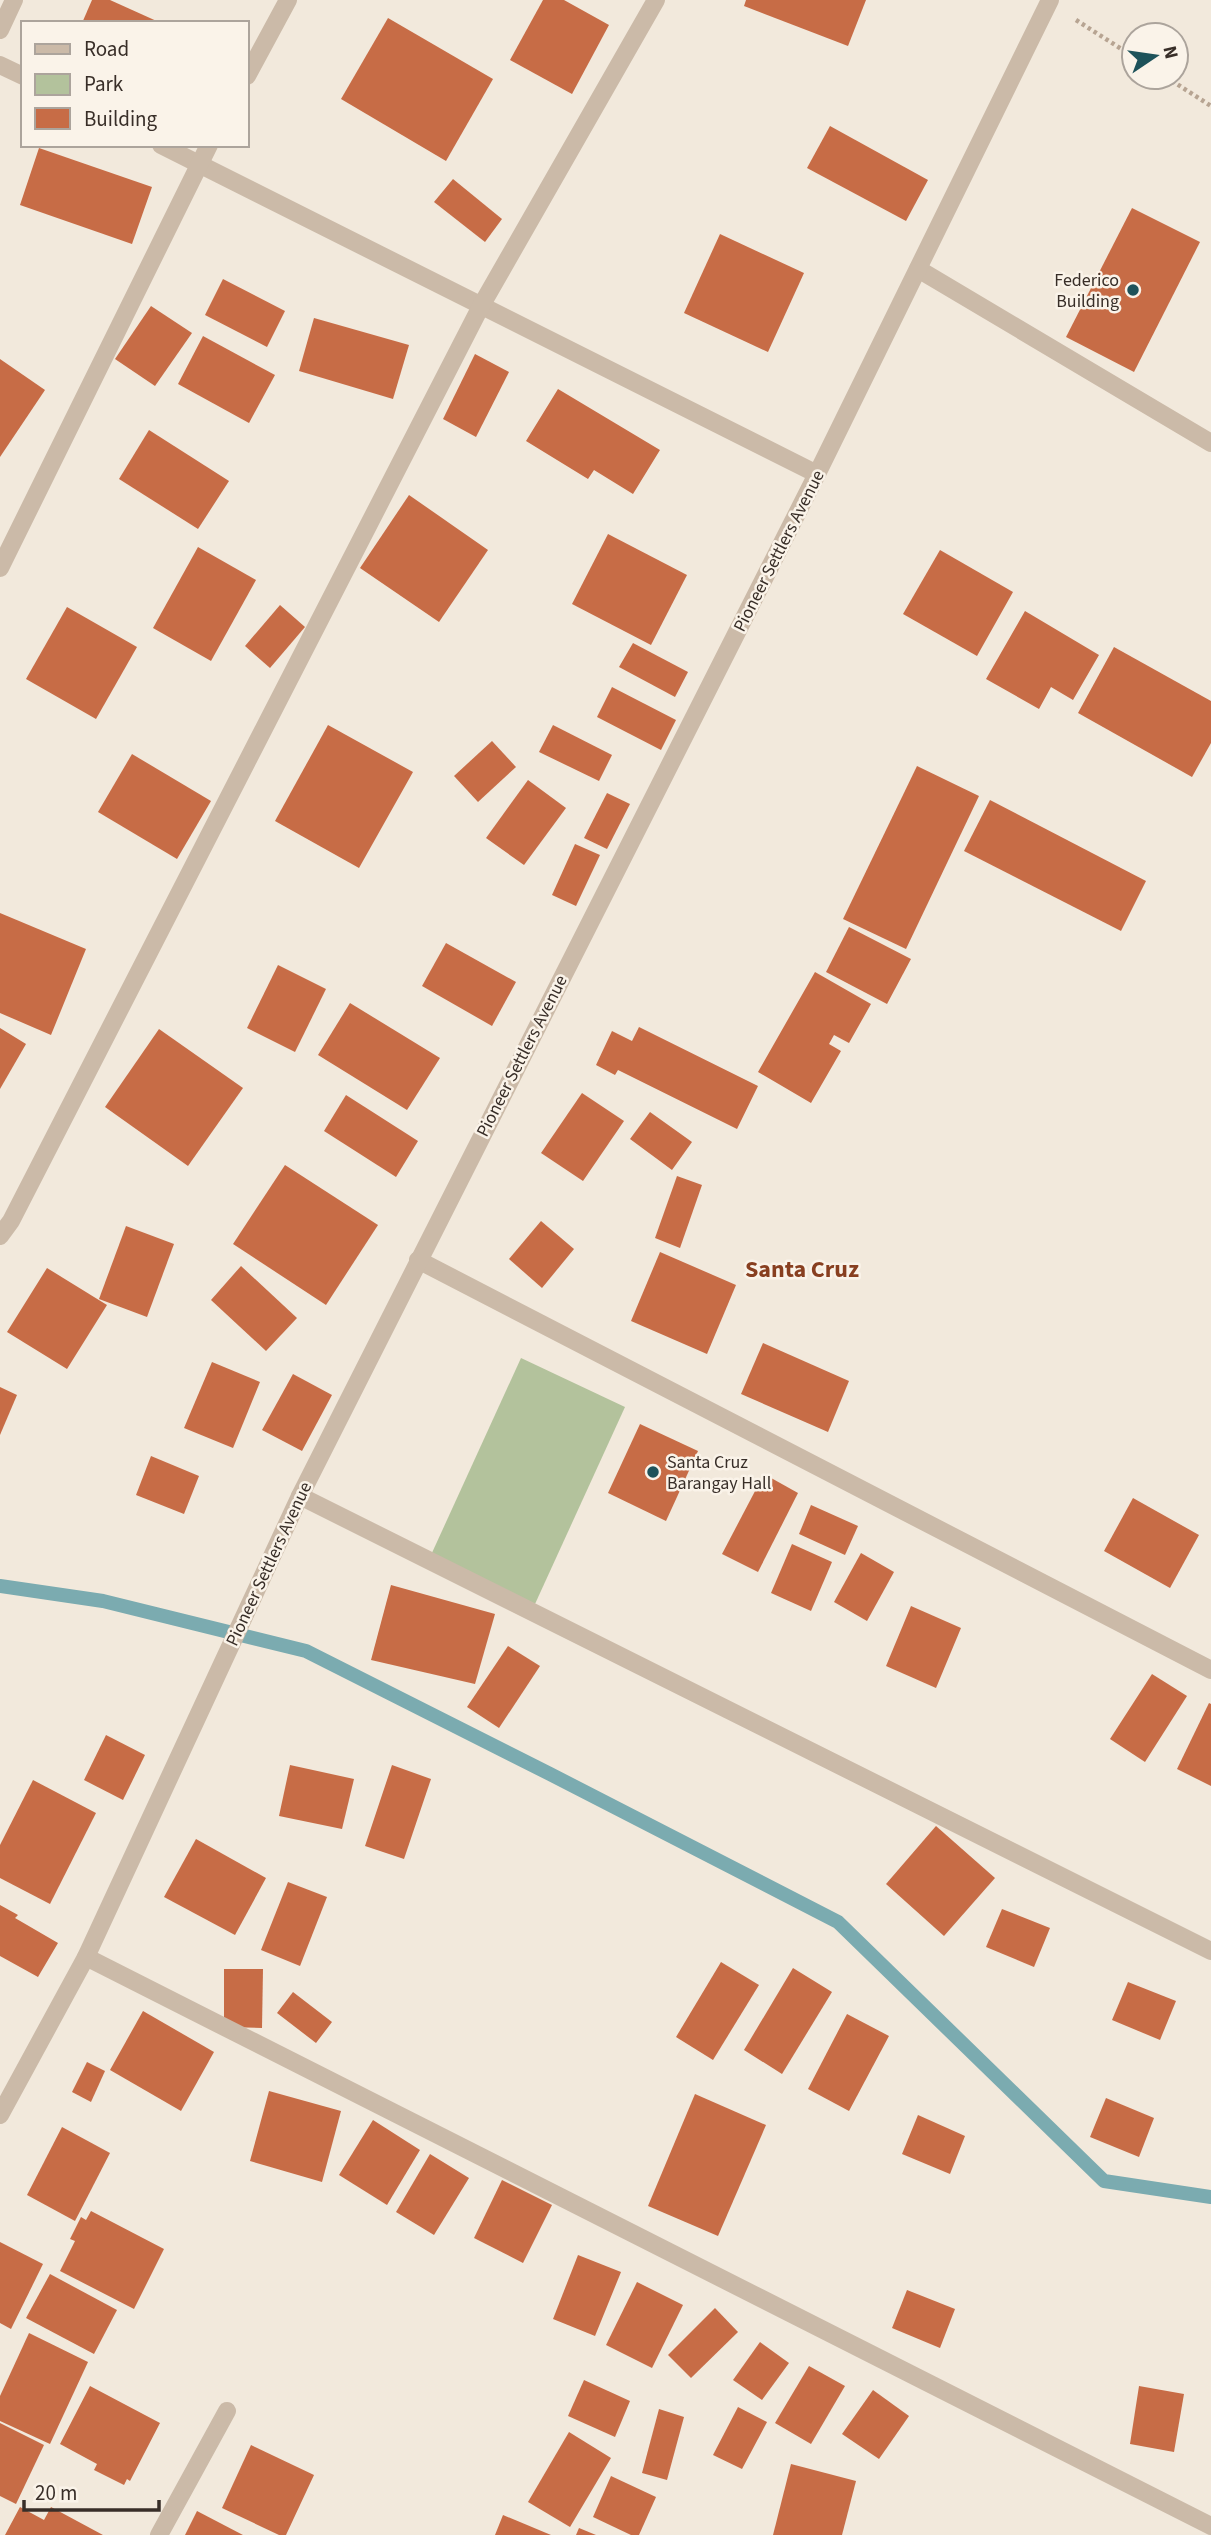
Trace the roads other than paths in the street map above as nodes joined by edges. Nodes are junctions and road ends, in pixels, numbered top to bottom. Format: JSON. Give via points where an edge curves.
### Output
{"nodes":[{"id":1,"x":13,"y":0,"type":"edge"},
{"id":2,"x":288,"y":0,"type":"edge"},
{"id":3,"x":656,"y":0,"type":"edge"},
{"id":4,"x":1050,"y":1,"type":"edge"},
{"id":5,"x":0,"y":30,"type":"edge"},
{"id":6,"x":0,"y":65,"type":"edge"},
{"id":7,"x":248,"y":74,"type":"edge"},
{"id":8,"x":21,"y":75,"type":"edge"},
{"id":9,"x":165,"y":147,"type":"edge"},
{"id":10,"x":208,"y":147,"type":"edge"},
{"id":11,"x":198,"y":164,"type":"junction"},
{"id":12,"x":918,"y":269,"type":"junction"},
{"id":13,"x":481,"y":306,"type":"junction"},
{"id":14,"x":1211,"y":443,"type":"edge"},
{"id":15,"x":817,"y":474,"type":"junction"},
{"id":16,"x":0,"y":568,"type":"edge"},
{"id":17,"x":0,"y":1236,"type":"edge"},
{"id":18,"x":418,"y":1260,"type":"junction"},
{"id":19,"x":300,"y":1496,"type":"junction"},
{"id":20,"x":1211,"y":1670,"type":"edge"},
{"id":21,"x":1211,"y":1951,"type":"edge"},
{"id":22,"x":86,"y":1958,"type":"junction"},
{"id":23,"x":0,"y":2115,"type":"edge"},
{"id":24,"x":227,"y":2411,"type":"dead end"},
{"id":25,"x":1211,"y":2526,"type":"edge"},
{"id":26,"x":159,"y":2535,"type":"edge"}],
"edges":[{"from":1,"to":5,"type":"street"},
{"from":2,"to":7,"type":"street"},
{"from":3,"to":13,"type":"street"},
{"from":4,"to":12,"type":"street","name":"Pioneer Settlers Avenue"},
{"from":6,"to":8,"type":"street"},
{"from":9,"to":11,"type":"street"},
{"from":10,"to":11,"type":"street"},
{"from":11,"to":13,"type":"street"},
{"from":11,"to":16,"type":"street"},
{"from":12,"to":14,"type":"street"},
{"from":12,"to":15,"type":"street","name":"Pioneer Settlers Avenue"},
{"from":13,"to":15,"type":"street"},
{"from":13,"to":17,"type":"street"},
{"from":15,"to":18,"type":"street","name":"Pioneer Settlers Avenue"},
{"from":18,"to":19,"type":"street","name":"Pioneer Settlers Avenue"},
{"from":18,"to":20,"type":"street"},
{"from":19,"to":21,"type":"street"},
{"from":19,"to":22,"type":"street","name":"Pioneer Settlers Avenue"},
{"from":22,"to":23,"type":"street","name":"Pioneer Settlers Avenue"},
{"from":22,"to":25,"type":"street"},
{"from":24,"to":26,"type":"street"}]}
